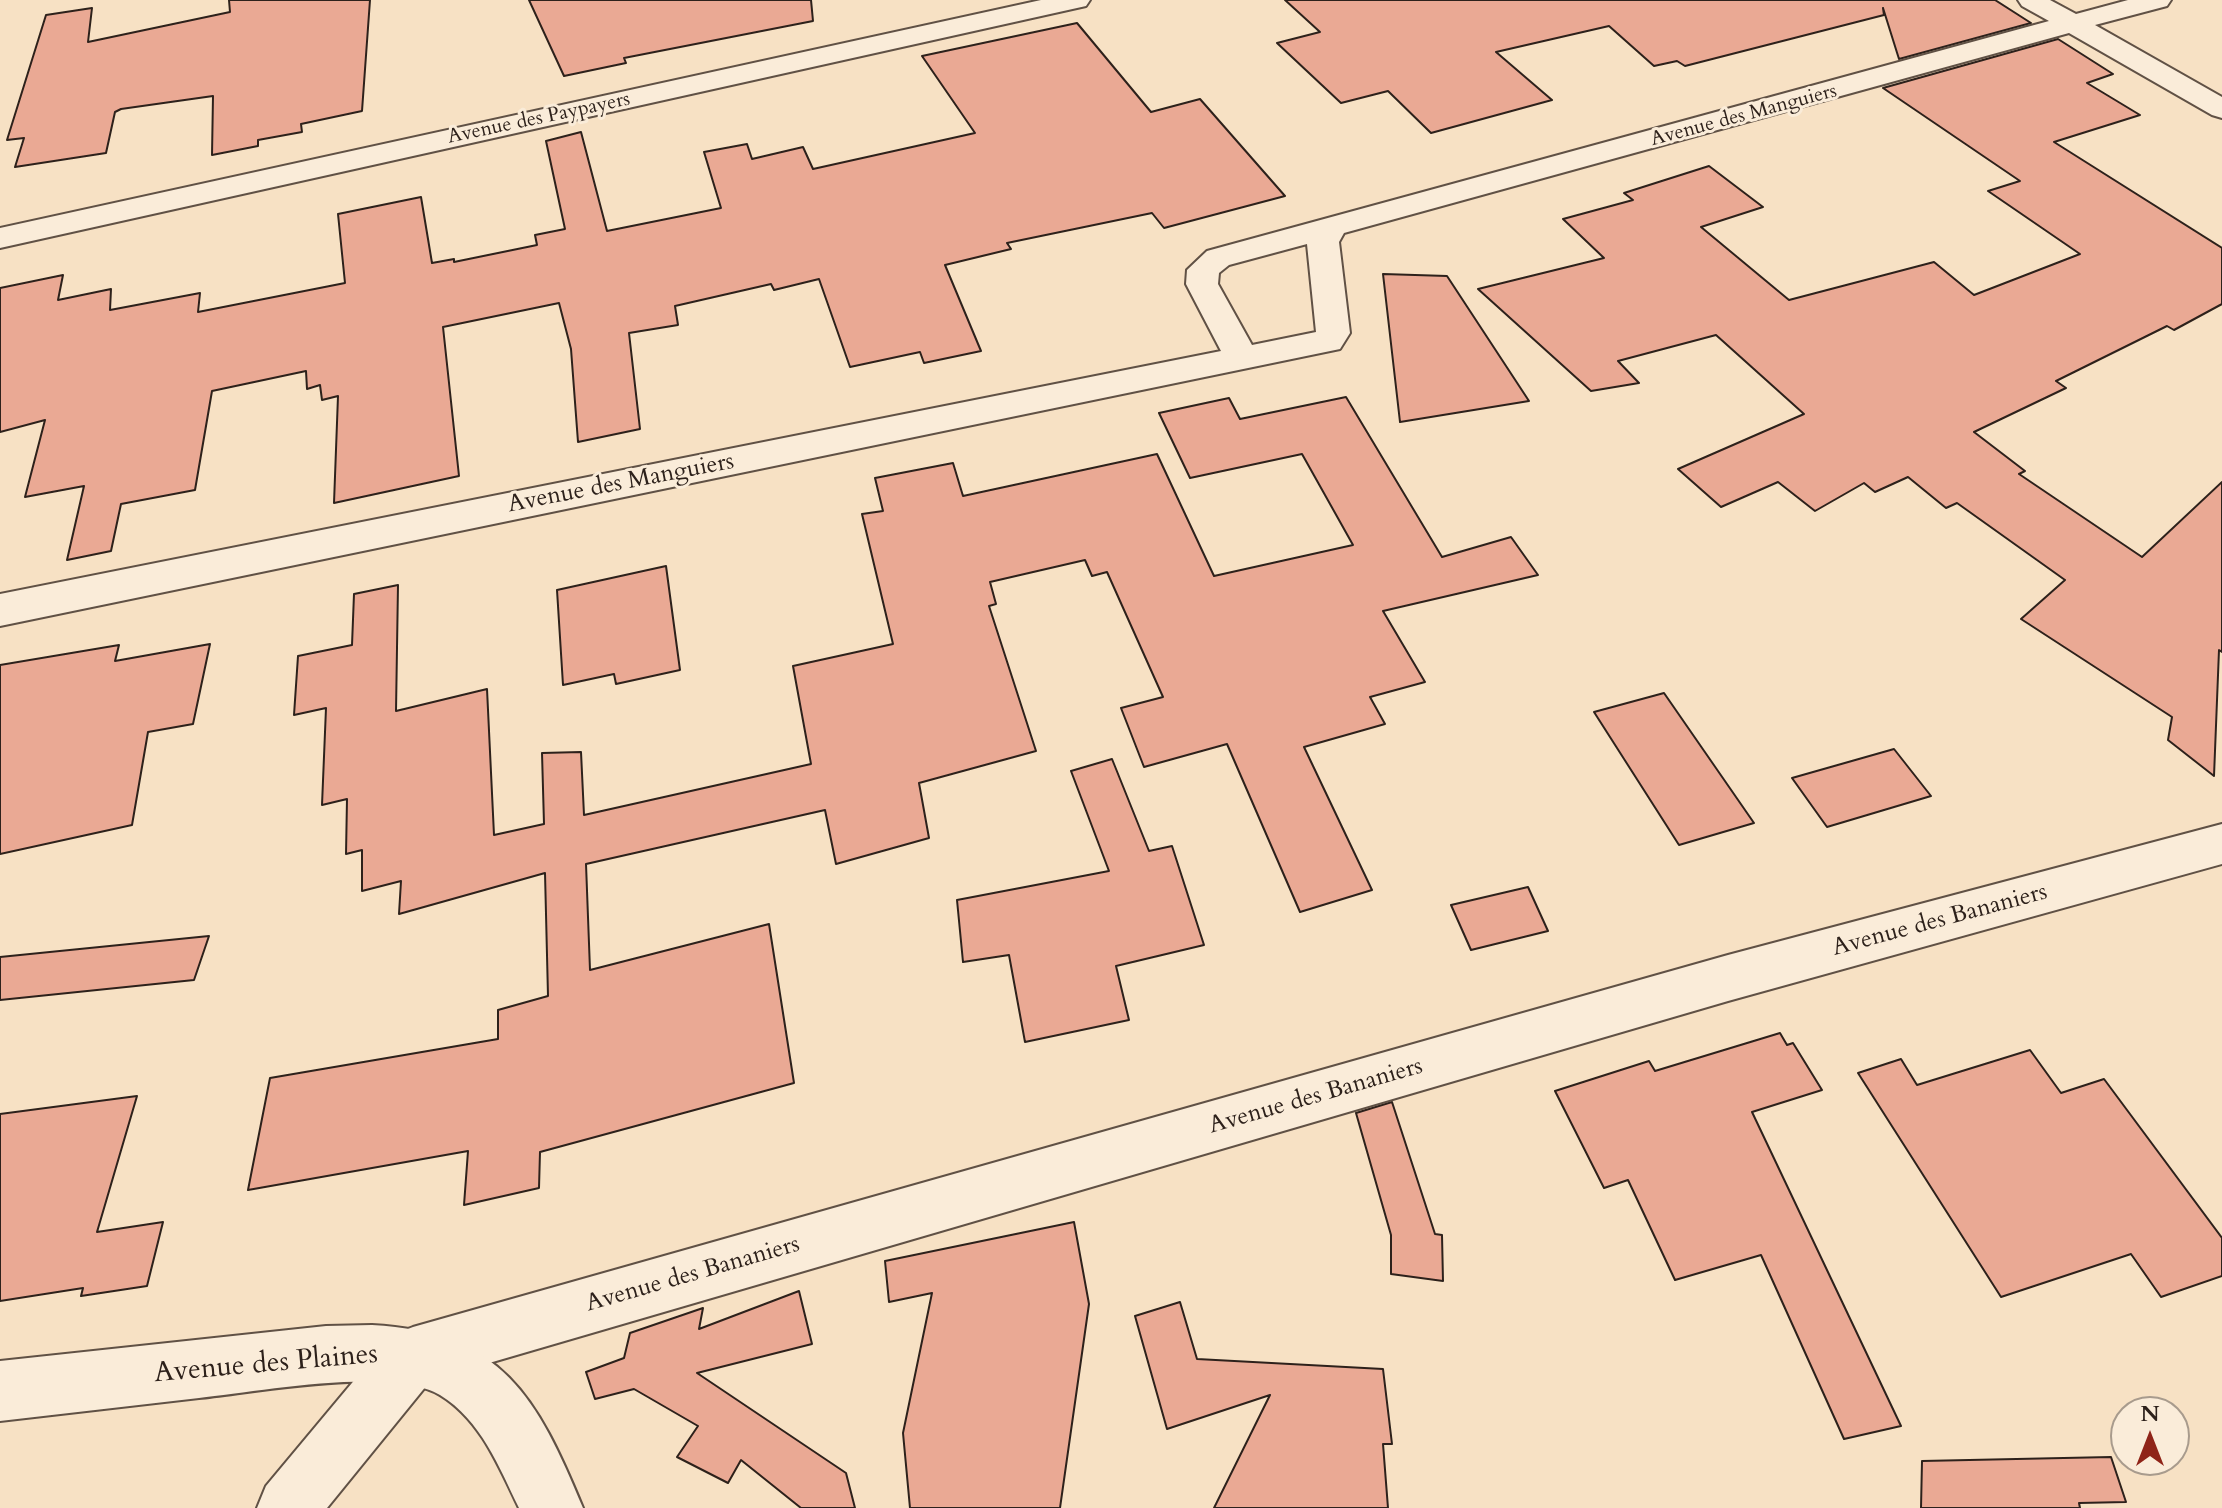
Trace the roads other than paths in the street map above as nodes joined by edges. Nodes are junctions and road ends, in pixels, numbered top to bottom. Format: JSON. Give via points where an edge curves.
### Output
{"nodes":[{"id":1,"x":1077,"y":0,"type":"edge"},
{"id":2,"x":2031,"y":0,"type":"edge"},
{"id":3,"x":2158,"y":0,"type":"edge"},
{"id":4,"x":2075,"y":25,"type":"junction"},
{"id":5,"x":2222,"y":109,"type":"edge"},
{"id":6,"x":1330,"y":230,"type":"junction"},
{"id":7,"x":0,"y":238,"type":"edge"},
{"id":8,"x":1242,"y":358,"type":"junction"},
{"id":9,"x":0,"y":610,"type":"edge"},
{"id":10,"x":2222,"y":844,"type":"edge"},
{"id":11,"x":413,"y":1356,"type":"junction"},
{"id":12,"x":0,"y":1391,"type":"edge"},
{"id":13,"x":288,"y":1508,"type":"edge"},
{"id":14,"x":552,"y":1508,"type":"edge"}],
"edges":[{"from":1,"to":7,"type":"street","name":"Avenue des Paypayers"},
{"from":2,"to":4,"type":"street"},
{"from":3,"to":4,"type":"street","name":"Avenue des Manguiers"},
{"from":4,"to":5,"type":"street"},
{"from":4,"to":6,"type":"street","name":"Avenue des Manguiers"},
{"from":6,"to":8,"type":"street","name":"Avenue des Manguiers","via":[[1323,242],[1331,337]]},
{"from":6,"to":8,"type":"street","name":"Avenue des Manguiers","via":[[1218,258],[1203,270],[1202,284]]},
{"from":8,"to":9,"type":"street","name":"Avenue des Manguiers"},
{"from":10,"to":11,"type":"street","name":"Avenue des Bananiers","via":[[1728,978]]},
{"from":11,"to":12,"type":"street","name":"Avenue des Plaines","via":[[326,1355]]},
{"from":11,"to":13,"type":"street"},
{"from":11,"to":14,"type":"street","name":"Avenue des Plaines","via":[[457,1372],[495,1404]]}]}
